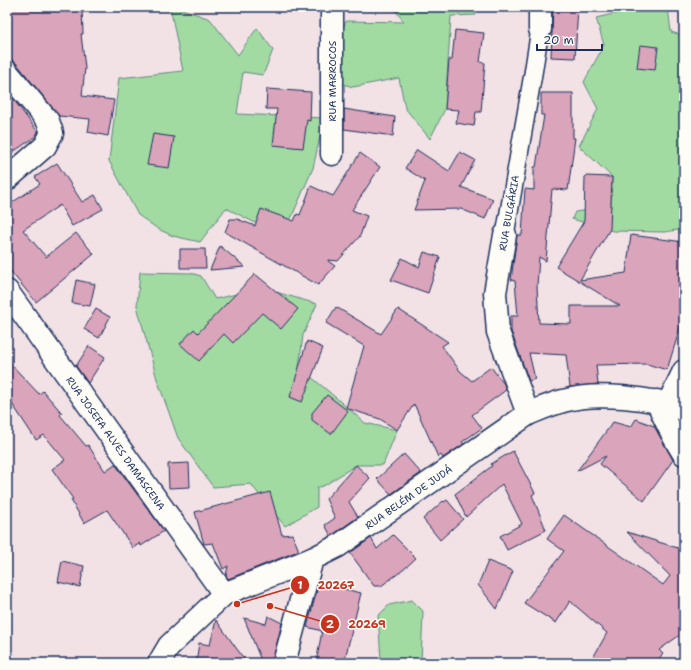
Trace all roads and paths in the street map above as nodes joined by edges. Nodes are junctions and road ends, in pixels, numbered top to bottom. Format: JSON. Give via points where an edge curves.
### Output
{"nodes":[{"id":1,"x":332,"y":7,"type":"edge"},
{"id":2,"x":540,"y":7,"type":"edge"},
{"id":3,"x":540,"y":29,"type":"joint"},
{"id":4,"x":7,"y":72,"type":"edge"},
{"id":5,"x":332,"y":154,"type":"dead end"},
{"id":6,"x":7,"y":179,"type":"edge"},
{"id":7,"x":505,"y":235,"type":"joint"},
{"id":8,"x":7,"y":291,"type":"edge"},
{"id":9,"x":684,"y":371,"type":"edge"},
{"id":10,"x":670,"y":405,"type":"edge"},
{"id":11,"x":528,"y":414,"type":"junction"},
{"id":12,"x":684,"y":454,"type":"edge"},
{"id":13,"x":312,"y":559,"type":"junction"},
{"id":14,"x":224,"y":594,"type":"junction"},
{"id":15,"x":159,"y":663,"type":"edge"},
{"id":16,"x":284,"y":663,"type":"edge"}],
"edges":[{"from":1,"to":5,"type":"street","name":"RUA MARROCOS"},
{"from":2,"to":3,"type":"street","name":"RUA BULGÁRIA"},
{"from":3,"to":7,"type":"street","name":"RUA BULGÁRIA"},
{"from":4,"to":6,"type":"street","via":[[48,121],[52,133],[45,146]]},
{"from":7,"to":11,"type":"street","name":"RUA BULGÁRIA","via":[[495,293],[498,332]]},
{"from":8,"to":14,"type":"street","name":"RUA JOSEFA ALVES DAMASCENA"},
{"from":9,"to":10,"type":"street"},
{"from":10,"to":11,"type":"street","name":"RUA BELÉM DE JUDÁ","via":[[612,397],[582,397],[564,400]]},
{"from":10,"to":12,"type":"street","via":[[669,428]]},
{"from":11,"to":13,"type":"street","name":"RUA BELÉM DE JUDÁ","via":[[345,542]]},
{"from":13,"to":14,"type":"street","name":"RUA BELÉM DE JUDÁ"},
{"from":13,"to":16,"type":"street"},
{"from":14,"to":15,"type":"street","name":"RUA BELÉM DE JUDÁ","via":[[169,646]]}]}
